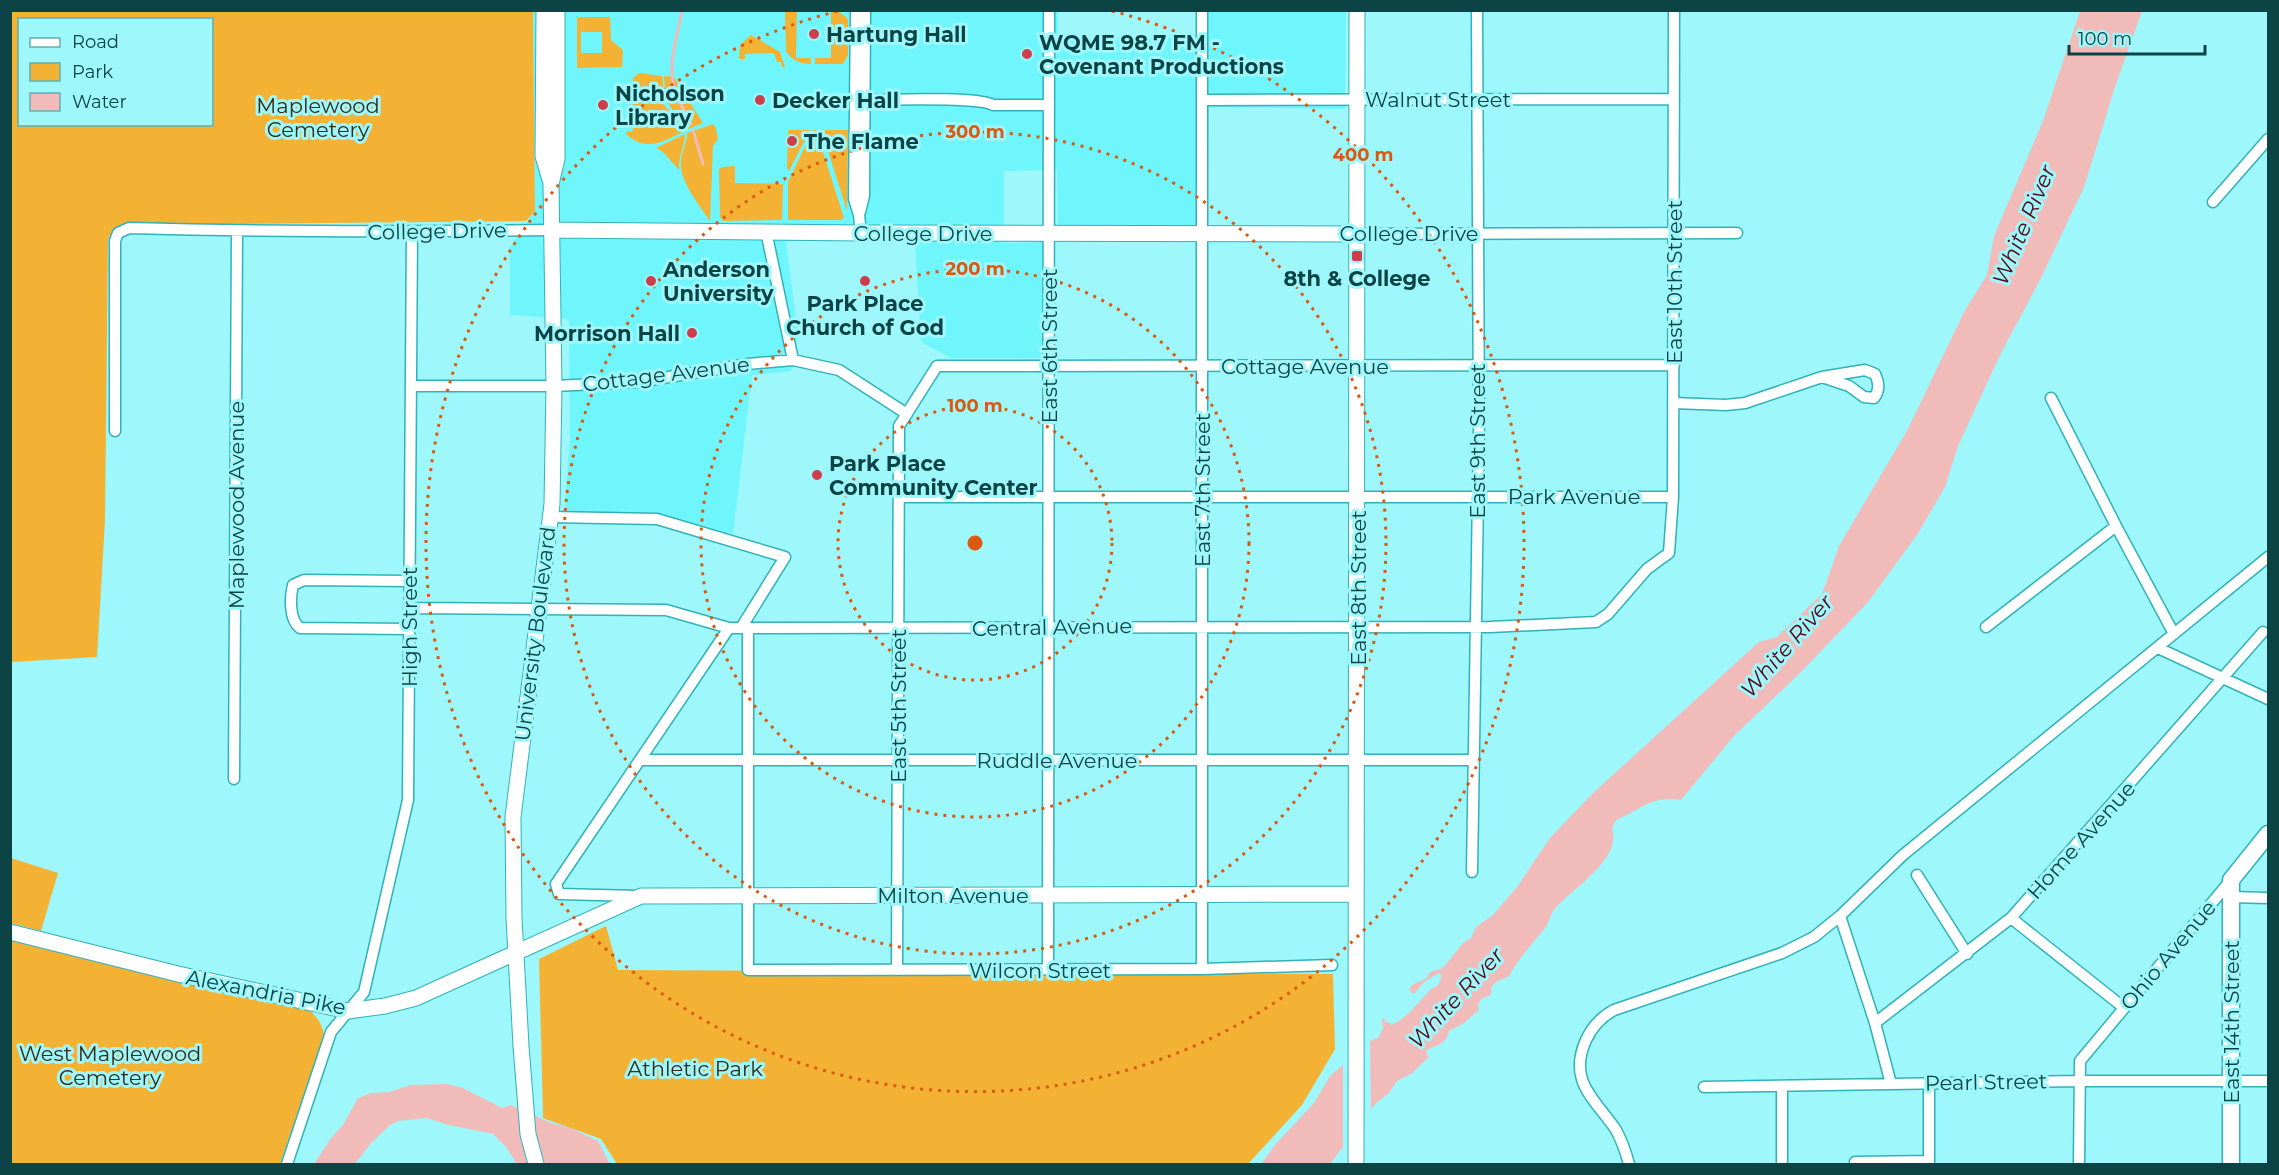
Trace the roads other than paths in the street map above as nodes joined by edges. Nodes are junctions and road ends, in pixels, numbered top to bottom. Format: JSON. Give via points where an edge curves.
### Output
{"nodes":[{"id":1,"x":544,"y":10,"type":"edge"},
{"id":2,"x":557,"y":10,"type":"edge"},
{"id":3,"x":856,"y":10,"type":"edge"},
{"id":4,"x":865,"y":10,"type":"edge"},
{"id":5,"x":1049,"y":10,"type":"edge"},
{"id":6,"x":1202,"y":10,"type":"edge"},
{"id":7,"x":1357,"y":10,"type":"edge"},
{"id":8,"x":1477,"y":10,"type":"edge"},
{"id":9,"x":1674,"y":10,"type":"edge"},
{"id":10,"x":1357,"y":99,"type":"junction"},
{"id":11,"x":1478,"y":99,"type":"junction"},
{"id":12,"x":1674,"y":99,"type":"junction"},
{"id":13,"x":860,"y":100,"type":"junction"},
{"id":14,"x":1202,"y":100,"type":"junction"},
{"id":15,"x":1049,"y":105,"type":"junction"},
{"id":16,"x":550,"y":124,"type":"junction"},
{"id":17,"x":2268,"y":139,"type":"edge"},
{"id":18,"x":2213,"y":202,"type":"dead end"},
{"id":19,"x":551,"y":230,"type":"junction"},
{"id":20,"x":237,"y":231,"type":"junction"},
{"id":21,"x":766,"y":231,"type":"junction"},
{"id":22,"x":412,"y":232,"type":"junction"},
{"id":23,"x":861,"y":233,"type":"junction"},
{"id":24,"x":1049,"y":233,"type":"junction"},
{"id":25,"x":1202,"y":233,"type":"junction"},
{"id":26,"x":1477,"y":233,"type":"junction"},
{"id":27,"x":1674,"y":233,"type":"junction"},
{"id":28,"x":1737,"y":233,"type":"dead end"},
{"id":29,"x":1357,"y":234,"type":"junction"},
{"id":30,"x":793,"y":360,"type":"junction"},
{"id":31,"x":1478,"y":365,"type":"junction"},
{"id":32,"x":1674,"y":365,"type":"junction"},
{"id":33,"x":937,"y":366,"type":"joint"},
{"id":34,"x":1049,"y":366,"type":"junction"},
{"id":35,"x":1202,"y":366,"type":"junction"},
{"id":36,"x":1357,"y":366,"type":"junction"},
{"id":37,"x":1822,"y":377,"type":"junction"},
{"id":38,"x":411,"y":386,"type":"junction"},
{"id":39,"x":554,"y":386,"type":"junction"},
{"id":40,"x":2051,"y":398,"type":"dead end"},
{"id":41,"x":1674,"y":403,"type":"junction"},
{"id":42,"x":907,"y":414,"type":"junction"},
{"id":43,"x":115,"y":430,"type":"dead end"},
{"id":44,"x":1358,"y":496,"type":"junction"},
{"id":45,"x":1478,"y":496,"type":"junction"},
{"id":46,"x":899,"y":497,"type":"junction"},
{"id":47,"x":1202,"y":497,"type":"junction"},
{"id":48,"x":1673,"y":497,"type":"junction"},
{"id":49,"x":1049,"y":498,"type":"junction"},
{"id":50,"x":550,"y":517,"type":"junction"},
{"id":51,"x":2116,"y":526,"type":"junction"},
{"id":52,"x":1669,"y":553,"type":"joint"},
{"id":53,"x":2268,"y":557,"type":"edge"},
{"id":54,"x":410,"y":581,"type":"junction"},
{"id":55,"x":410,"y":608,"type":"junction"},
{"id":56,"x":538,"y":610,"type":"junction"},
{"id":57,"x":1049,"y":627,"type":"junction"},
{"id":58,"x":1202,"y":627,"type":"junction"},
{"id":59,"x":1358,"y":627,"type":"junction"},
{"id":60,"x":1476,"y":627,"type":"junction"},
{"id":61,"x":1986,"y":627,"type":"dead end"},
{"id":62,"x":729,"y":628,"type":"junction"},
{"id":63,"x":745,"y":628,"type":"junction"},
{"id":64,"x":410,"y":629,"type":"junction"},
{"id":65,"x":898,"y":629,"type":"junction"},
{"id":66,"x":2264,"y":632,"type":"dead end"},
{"id":67,"x":2174,"y":634,"type":"junction"},
{"id":68,"x":2158,"y":648,"type":"junction"},
{"id":69,"x":2223,"y":679,"type":"junction"},
{"id":70,"x":2268,"y":699,"type":"edge"},
{"id":71,"x":640,"y":760,"type":"junction"},
{"id":72,"x":748,"y":760,"type":"junction"},
{"id":73,"x":898,"y":760,"type":"junction"},
{"id":74,"x":1049,"y":760,"type":"junction"},
{"id":75,"x":1202,"y":760,"type":"junction"},
{"id":76,"x":1358,"y":760,"type":"junction"},
{"id":77,"x":1474,"y":760,"type":"junction"},
{"id":78,"x":234,"y":779,"type":"dead end"},
{"id":79,"x":2268,"y":834,"type":"edge"},
{"id":80,"x":1472,"y":872,"type":"dead end"},
{"id":81,"x":1917,"y":875,"type":"dead end"},
{"id":82,"x":2231,"y":889,"type":"junction"},
{"id":83,"x":1202,"y":894,"type":"junction"},
{"id":84,"x":1356,"y":894,"type":"junction"},
{"id":85,"x":897,"y":895,"type":"junction"},
{"id":86,"x":1048,"y":895,"type":"junction"},
{"id":87,"x":642,"y":896,"type":"junction"},
{"id":88,"x":748,"y":896,"type":"junction"},
{"id":89,"x":2268,"y":898,"type":"edge"},
{"id":90,"x":1840,"y":916,"type":"junction"},
{"id":91,"x":2011,"y":918,"type":"junction"},
{"id":92,"x":10,"y":932,"type":"edge"},
{"id":93,"x":515,"y":952,"type":"junction"},
{"id":94,"x":1967,"y":954,"type":"junction"},
{"id":95,"x":1332,"y":965,"type":"dead end"},
{"id":96,"x":1202,"y":969,"type":"junction"},
{"id":97,"x":897,"y":970,"type":"junction"},
{"id":98,"x":1048,"y":970,"type":"junction"},
{"id":99,"x":2123,"y":1007,"type":"junction"},
{"id":100,"x":348,"y":1011,"type":"junction"},
{"id":101,"x":1875,"y":1023,"type":"junction"},
{"id":102,"x":2231,"y":1080,"type":"junction"},
{"id":103,"x":2079,"y":1081,"type":"junction"},
{"id":104,"x":2268,"y":1081,"type":"edge"},
{"id":105,"x":1929,"y":1083,"type":"junction"},
{"id":106,"x":1892,"y":1084,"type":"junction"},
{"id":107,"x":1782,"y":1086,"type":"junction"},
{"id":108,"x":1704,"y":1087,"type":"dead end"},
{"id":109,"x":1855,"y":1162,"type":"dead end"},
{"id":110,"x":1929,"y":1163,"type":"edge"},
{"id":111,"x":286,"y":1164,"type":"edge"},
{"id":112,"x":536,"y":1164,"type":"edge"},
{"id":113,"x":1356,"y":1164,"type":"edge"},
{"id":114,"x":1629,"y":1164,"type":"edge"},
{"id":115,"x":1782,"y":1164,"type":"edge"},
{"id":116,"x":2079,"y":1164,"type":"edge"},
{"id":117,"x":2231,"y":1164,"type":"edge"}],
"edges":[{"from":1,"to":16,"type":"main road","name":"University Boulevard"},
{"from":2,"to":16,"type":"main road","name":"University Boulevard"},
{"from":3,"to":13,"type":"street"},
{"from":4,"to":13,"type":"street"},
{"from":5,"to":15,"type":"street","name":"East 6th Street"},
{"from":6,"to":14,"type":"street","name":"East 7th Street"},
{"from":7,"to":10,"type":"main road","name":"East 8th Street"},
{"from":8,"to":11,"type":"street","name":"East 9th Street"},
{"from":9,"to":12,"type":"street","name":"East 10th Street"},
{"from":10,"to":11,"type":"street","name":"Walnut Street"},
{"from":10,"to":14,"type":"street","name":"Walnut Street"},
{"from":10,"to":29,"type":"main road","name":"East 8th Street"},
{"from":11,"to":12,"type":"street","name":"Walnut Street"},
{"from":11,"to":26,"type":"street","name":"East 9th Street"},
{"from":12,"to":27,"type":"street","name":"East 10th Street"},
{"from":13,"to":15,"type":"street"},
{"from":13,"to":23,"type":"street","via":[[854,199]]},
{"from":14,"to":25,"type":"street","name":"East 7th Street"},
{"from":15,"to":24,"type":"street","name":"East 6th Street"},
{"from":16,"to":19,"type":"main road","name":"University Boulevard","via":[[543,156],[551,184]]},
{"from":17,"to":18,"type":"street"},
{"from":19,"to":21,"type":"main road","name":"College Drive"},
{"from":19,"to":22,"type":"street","name":"College Drive"},
{"from":19,"to":39,"type":"main road","name":"University Boulevard"},
{"from":20,"to":22,"type":"street","name":"College Drive"},
{"from":20,"to":43,"type":"street","name":"College Drive","via":[[129,228],[118,233]]},
{"from":20,"to":78,"type":"street","name":"Maplewood Avenue"},
{"from":21,"to":23,"type":"main road","name":"College Drive"},
{"from":21,"to":30,"type":"street"},
{"from":22,"to":38,"type":"street","name":"High Street"},
{"from":23,"to":24,"type":"main road","name":"College Drive"},
{"from":24,"to":25,"type":"main road","name":"College Drive"},
{"from":24,"to":34,"type":"street","name":"East 6th Street"},
{"from":25,"to":29,"type":"main road","name":"College Drive"},
{"from":25,"to":35,"type":"street","name":"East 7th Street"},
{"from":26,"to":27,"type":"street","name":"College Drive"},
{"from":26,"to":29,"type":"street","name":"College Drive"},
{"from":26,"to":31,"type":"street","name":"East 9th Street"},
{"from":27,"to":28,"type":"street","name":"College Drive"},
{"from":27,"to":32,"type":"street","name":"East 10th Street"},
{"from":29,"to":36,"type":"main road","name":"East 8th Street"},
{"from":30,"to":39,"type":"street","name":"Cottage Avenue","via":[[638,382]]},
{"from":30,"to":42,"type":"street","name":"Cottage Avenue","via":[[839,369]]},
{"from":31,"to":32,"type":"street","name":"Cottage Avenue"},
{"from":31,"to":36,"type":"street","name":"Cottage Avenue"},
{"from":31,"to":45,"type":"street","name":"East 9th Street"},
{"from":32,"to":41,"type":"street","name":"East 10th Street"},
{"from":33,"to":34,"type":"street","name":"Cottage Avenue"},
{"from":33,"to":42,"type":"street","name":"East 5th Street"},
{"from":34,"to":35,"type":"street","name":"Cottage Avenue"},
{"from":34,"to":49,"type":"street","name":"East 6th Street"},
{"from":35,"to":36,"type":"street","name":"Cottage Avenue"},
{"from":35,"to":47,"type":"street","name":"East 7th Street"},
{"from":36,"to":44,"type":"main road","name":"East 8th Street"},
{"from":37,"to":37,"type":"street","via":[[1849,386],[1864,397],[1874,398],[1878,392],[1875,374],[1865,370]]},
{"from":37,"to":41,"type":"street","via":[[1745,403]]},
{"from":38,"to":39,"type":"street","name":"Cottage Avenue"},
{"from":38,"to":54,"type":"street","name":"High Street"},
{"from":39,"to":50,"type":"main road","name":"University Boulevard"},
{"from":40,"to":51,"type":"street"},
{"from":41,"to":48,"type":"street","name":"East 10th Street"},
{"from":42,"to":46,"type":"street","name":"East 5th Street","via":[[900,426]]},
{"from":44,"to":45,"type":"street","name":"Park Avenue"},
{"from":44,"to":47,"type":"street","name":"Park Avenue"},
{"from":44,"to":59,"type":"main road","name":"East 8th Street"},
{"from":45,"to":48,"type":"street","name":"Park Avenue"},
{"from":45,"to":60,"type":"street","name":"East 9th Street"},
{"from":46,"to":49,"type":"street","name":"Park Avenue"},
{"from":46,"to":65,"type":"street","name":"East 5th Street"},
{"from":47,"to":49,"type":"street","name":"Park Avenue"},
{"from":47,"to":58,"type":"street","name":"East 7th Street"},
{"from":48,"to":52,"type":"street","name":"East 10th Street"},
{"from":49,"to":57,"type":"street","name":"East 6th Street"},
{"from":50,"to":56,"type":"main road","name":"University Boulevard"},
{"from":50,"to":63,"type":"street","via":[[657,519],[785,557]]},
{"from":51,"to":61,"type":"street"},
{"from":51,"to":67,"type":"street"},
{"from":52,"to":60,"type":"street","name":"Central Avenue","via":[[1596,622]]},
{"from":53,"to":67,"type":"street"},
{"from":54,"to":55,"type":"street","name":"High Street"},
{"from":54,"to":64,"type":"street","via":[[304,580],[292,590],[292,616],[300,628]]},
{"from":55,"to":56,"type":"street","name":"Central Avenue"},
{"from":55,"to":64,"type":"street","name":"High Street"},
{"from":56,"to":62,"type":"street","name":"Central Avenue","via":[[666,610]]},
{"from":56,"to":93,"type":"main road","name":"University Boulevard","via":[[513,817]]},
{"from":57,"to":58,"type":"street","name":"Central Avenue"},
{"from":57,"to":65,"type":"street","name":"Central Avenue"},
{"from":57,"to":74,"type":"street","name":"East 6th Street"},
{"from":58,"to":59,"type":"street","name":"Central Avenue"},
{"from":58,"to":75,"type":"street","name":"East 7th Street"},
{"from":59,"to":60,"type":"street","name":"Central Avenue"},
{"from":59,"to":76,"type":"main road","name":"East 8th Street"},
{"from":60,"to":77,"type":"street","name":"East 9th Street"},
{"from":62,"to":63,"type":"street","name":"Central Avenue"},
{"from":62,"to":71,"type":"street"},
{"from":63,"to":65,"type":"street","name":"Central Avenue"},
{"from":63,"to":72,"type":"street"},
{"from":64,"to":100,"type":"street","name":"High Street","via":[[408,800],[364,992]]},
{"from":65,"to":73,"type":"street","name":"East 5th Street"},
{"from":66,"to":69,"type":"street","name":"Home Avenue"},
{"from":67,"to":68,"type":"street"},
{"from":68,"to":69,"type":"street"},
{"from":68,"to":90,"type":"street","via":[[1903,855]]},
{"from":69,"to":70,"type":"street"},
{"from":69,"to":91,"type":"street","name":"Home Avenue"},
{"from":71,"to":72,"type":"street","name":"Ruddle Avenue"},
{"from":71,"to":87,"type":"street","name":"Milton Avenue","via":[[556,884],[559,894]]},
{"from":72,"to":73,"type":"street","name":"Ruddle Avenue"},
{"from":72,"to":88,"type":"street"},
{"from":73,"to":74,"type":"street","name":"Ruddle Avenue"},
{"from":73,"to":85,"type":"street","name":"East 5th Street"},
{"from":74,"to":75,"type":"street","name":"Ruddle Avenue"},
{"from":74,"to":86,"type":"street","name":"East 6th Street"},
{"from":75,"to":76,"type":"street","name":"Ruddle Avenue"},
{"from":75,"to":83,"type":"street","name":"East 7th Street"},
{"from":76,"to":77,"type":"street","name":"Ruddle Avenue"},
{"from":76,"to":84,"type":"main road","name":"East 8th Street"},
{"from":77,"to":80,"type":"street","name":"East 9th Street"},
{"from":79,"to":82,"type":"main road","name":"Ohio Avenue"},
{"from":81,"to":94,"type":"street"},
{"from":82,"to":89,"type":"street"},
{"from":82,"to":99,"type":"street","name":"Ohio Avenue"},
{"from":82,"to":102,"type":"main road","name":"East 14th Street"},
{"from":83,"to":84,"type":"main road","name":"Milton Avenue"},
{"from":83,"to":86,"type":"main road","name":"Milton Avenue"},
{"from":83,"to":96,"type":"street","name":"East 7th Street"},
{"from":84,"to":113,"type":"main road","name":"East 8th Street"},
{"from":85,"to":86,"type":"main road","name":"Milton Avenue"},
{"from":85,"to":88,"type":"main road","name":"Milton Avenue"},
{"from":85,"to":97,"type":"street","name":"East 5th Street"},
{"from":86,"to":98,"type":"street","name":"East 6th Street"},
{"from":87,"to":88,"type":"main road","name":"Milton Avenue"},
{"from":87,"to":93,"type":"main road","name":"Alexandria Pike"},
{"from":88,"to":97,"type":"street","name":"Wilcon Street","via":[[748,970]]},
{"from":90,"to":101,"type":"street"},
{"from":90,"to":114,"type":"street","via":[[1814,937],[1782,953],[1614,1010],[1594,1026],[1581,1056],[1584,1086],[1618,1133]]},
{"from":91,"to":94,"type":"street","name":"Home Avenue"},
{"from":91,"to":99,"type":"street"},
{"from":92,"to":100,"type":"main road","name":"Alexandria Pike"},
{"from":93,"to":100,"type":"main road","name":"Alexandria Pike","via":[[416,998]]},
{"from":93,"to":112,"type":"main road","name":"University Boulevard","via":[[523,1084],[528,1134]]},
{"from":94,"to":101,"type":"street","name":"Home Avenue"},
{"from":95,"to":96,"type":"street","name":"Wilcon Street"},
{"from":96,"to":98,"type":"street","name":"Wilcon Street"},
{"from":97,"to":98,"type":"street","name":"Wilcon Street"},
{"from":99,"to":103,"type":"street","name":"Ohio Avenue","via":[[2080,1061]]},
{"from":100,"to":111,"type":"street","name":"High Street","via":[[331,1032]]},
{"from":101,"to":106,"type":"street"},
{"from":102,"to":103,"type":"street","name":"Pearl Street"},
{"from":102,"to":104,"type":"street","name":"Pearl Street"},
{"from":102,"to":117,"type":"main road","name":"East 14th Street"},
{"from":103,"to":105,"type":"street","name":"Pearl Street"},
{"from":103,"to":116,"type":"street","name":"Ohio Avenue"},
{"from":105,"to":106,"type":"street","name":"Pearl Street"},
{"from":105,"to":110,"type":"street"},
{"from":106,"to":107,"type":"street","name":"Pearl Street"},
{"from":107,"to":108,"type":"street","name":"Pearl Street"},
{"from":107,"to":115,"type":"street"},
{"from":109,"to":110,"type":"street"}]}
